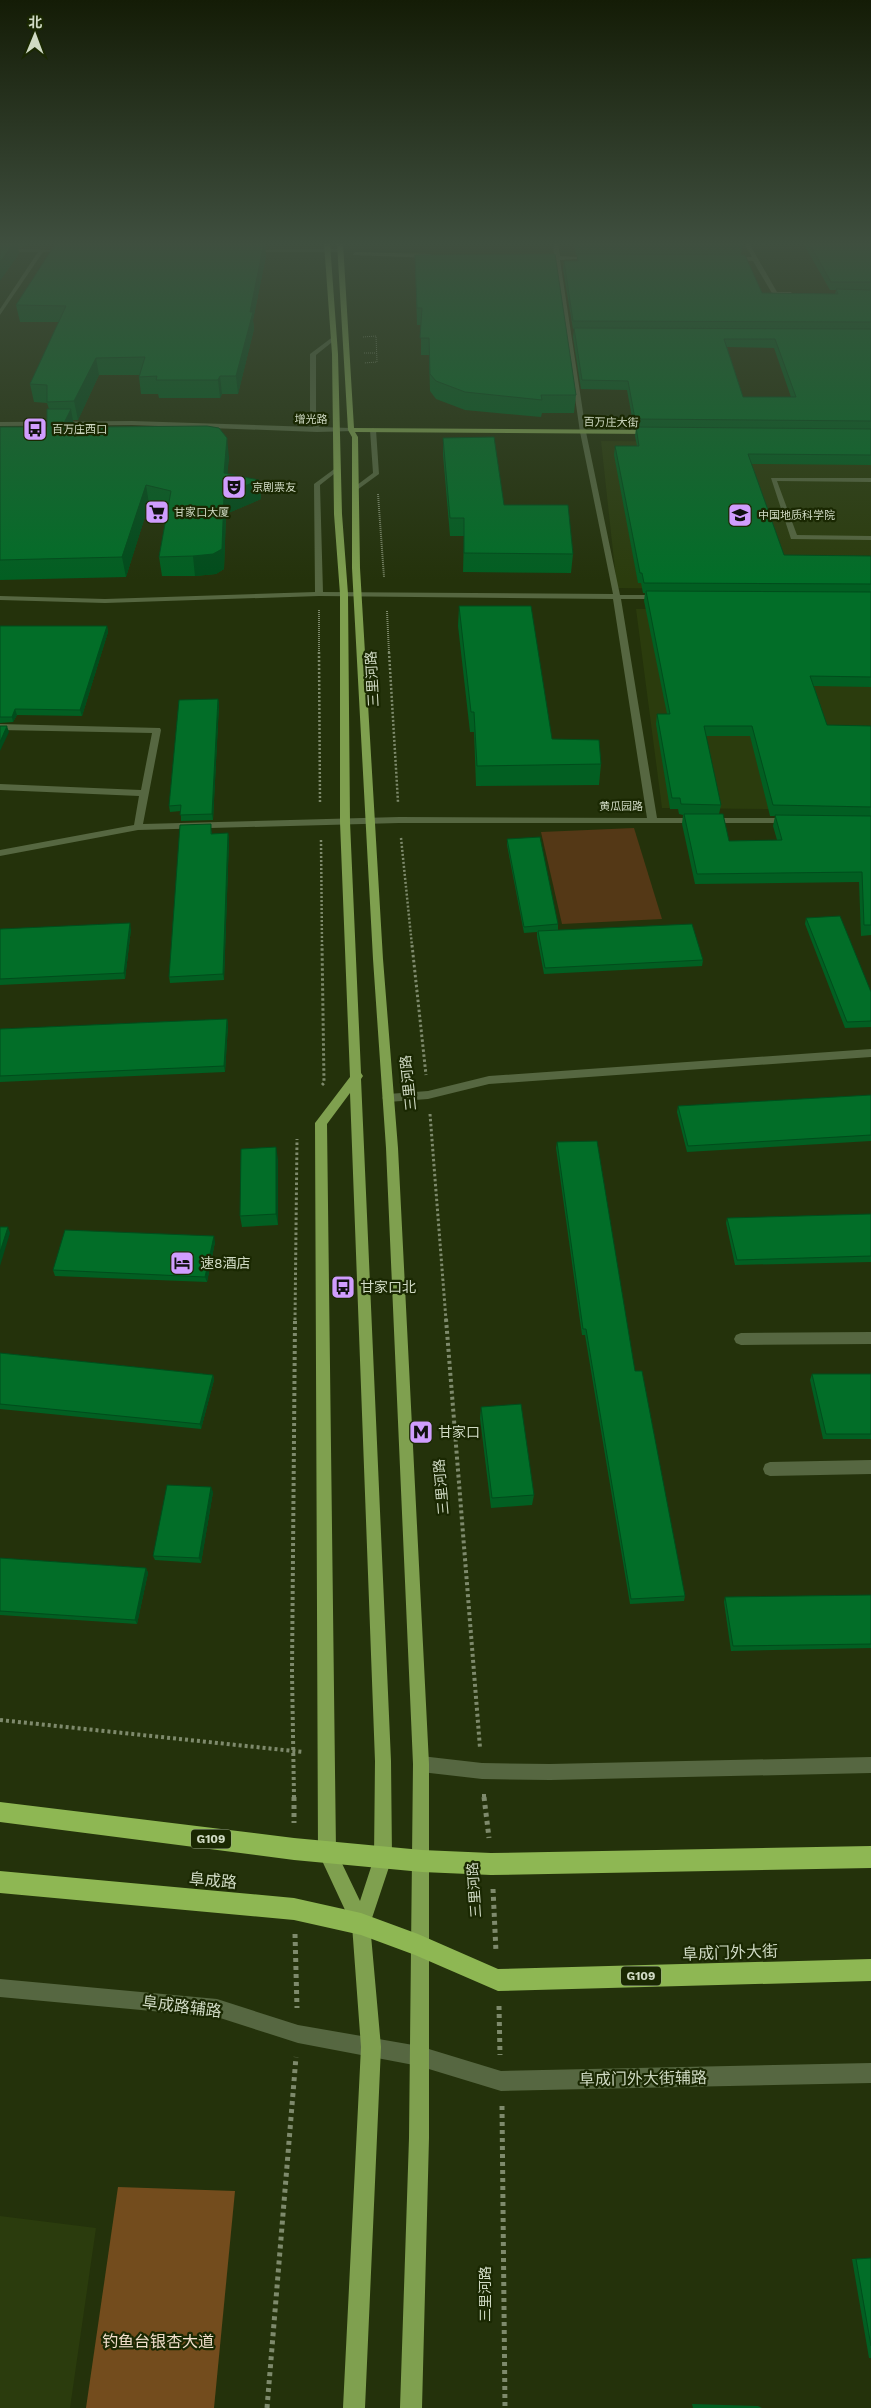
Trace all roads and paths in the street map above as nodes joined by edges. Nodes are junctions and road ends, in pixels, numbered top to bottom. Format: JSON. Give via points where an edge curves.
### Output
{"nodes":[{"id":1,"x":313,"y":355,"type":"edge"},
{"id":2,"x":334,"y":355,"type":"edge"},
{"id":3,"x":347,"y":355,"type":"edge"},
{"id":4,"x":377,"y":355,"type":"edge"},
{"id":5,"x":572,"y":355,"type":"edge"},
{"id":6,"x":359,"y":363,"type":"dead end"},
{"id":7,"x":0,"y":424,"type":"edge"},
{"id":8,"x":317,"y":430,"type":"junction"},
{"id":9,"x":336,"y":430,"type":"junction"},
{"id":10,"x":351,"y":430,"type":"junction"},
{"id":11,"x":373,"y":430,"type":"junction"},
{"id":12,"x":583,"y":432,"type":"junction"},
{"id":13,"x":662,"y":432,"type":"edge"},
{"id":14,"x":337,"y":469,"type":"junction"},
{"id":15,"x":376,"y":474,"type":"junction"},
{"id":16,"x":871,"y":480,"type":"edge"},
{"id":17,"x":355,"y":489,"type":"junction"},
{"id":18,"x":871,"y":538,"type":"edge"},
{"id":19,"x":319,"y":594,"type":"junction"},
{"id":20,"x":344,"y":594,"type":"junction"},
{"id":21,"x":358,"y":594,"type":"junction"},
{"id":22,"x":386,"y":596,"type":"junction"},
{"id":23,"x":617,"y":597,"type":"junction"},
{"id":24,"x":666,"y":597,"type":"edge"},
{"id":25,"x":0,"y":598,"type":"edge"},
{"id":26,"x":0,"y":727,"type":"edge"},
{"id":27,"x":0,"y":787,"type":"edge"},
{"id":28,"x":145,"y":793,"type":"junction"},
{"id":29,"x":652,"y":819,"type":"junction"},
{"id":30,"x":399,"y":820,"type":"junction"},
{"id":31,"x":370,"y":821,"type":"junction"},
{"id":32,"x":801,"y":821,"type":"edge"},
{"id":33,"x":345,"y":822,"type":"junction"},
{"id":34,"x":138,"y":827,"type":"junction"},
{"id":35,"x":0,"y":853,"type":"edge"},
{"id":36,"x":871,"y":1053,"type":"edge"},
{"id":37,"x":357,"y":1076,"type":"junction"},
{"id":38,"x":428,"y":1095,"type":"junction"},
{"id":39,"x":388,"y":1098,"type":"junction"},
{"id":40,"x":871,"y":1338,"type":"edge"},
{"id":41,"x":741,"y":1339,"type":"dead end"},
{"id":42,"x":871,"y":1467,"type":"edge"},
{"id":43,"x":770,"y":1469,"type":"dead end"},
{"id":44,"x":0,"y":1720,"type":"edge"},
{"id":45,"x":327,"y":1755,"type":"junction"},
{"id":46,"x":421,"y":1764,"type":"junction"},
{"id":47,"x":871,"y":1765,"type":"edge"},
{"id":48,"x":482,"y":1771,"type":"junction"},
{"id":49,"x":0,"y":1812,"type":"edge"},
{"id":50,"x":327,"y":1852,"type":"junction"},
{"id":51,"x":871,"y":1857,"type":"edge"},
{"id":52,"x":383,"y":1858,"type":"junction"},
{"id":53,"x":422,"y":1861,"type":"junction"},
{"id":54,"x":491,"y":1864,"type":"junction"},
{"id":55,"x":0,"y":1882,"type":"edge"},
{"id":56,"x":361,"y":1924,"type":"junction"},
{"id":57,"x":418,"y":1945,"type":"junction"},
{"id":58,"x":871,"y":1970,"type":"edge"},
{"id":59,"x":498,"y":1980,"type":"junction"},
{"id":60,"x":0,"y":1988,"type":"edge"},
{"id":61,"x":371,"y":2047,"type":"junction"},
{"id":62,"x":418,"y":2056,"type":"junction"},
{"id":63,"x":871,"y":2073,"type":"edge"},
{"id":64,"x":501,"y":2081,"type":"junction"},
{"id":65,"x":354,"y":2408,"type":"edge"},
{"id":66,"x":411,"y":2408,"type":"edge"},
{"id":67,"x":504,"y":2408,"type":"edge"}],
"edges":[{"from":1,"to":8,"type":"street","via":[[313,419]]},
{"from":2,"to":9,"type":"main road","name":"三里河路"},
{"from":3,"to":10,"type":"main road","name":"三里河路"},
{"from":4,"to":6,"type":"path","via":[[377,362]]},
{"from":5,"to":12,"type":"street"},
{"from":7,"to":8,"type":"street","name":"增光路","via":[[132,423]]},
{"from":8,"to":9,"type":"street","name":"增光路"},
{"from":9,"to":10,"type":"street","name":"增光路"},
{"from":9,"to":14,"type":"main road","name":"三里河路"},
{"from":10,"to":11,"type":"main road","name":"百万庄大街"},
{"from":10,"to":17,"type":"main road","name":"三里河路","via":[[355,437]]},
{"from":11,"to":12,"type":"main road","name":"百万庄大街"},
{"from":11,"to":15,"type":"street"},
{"from":12,"to":13,"type":"main road","name":"百万庄大街"},
{"from":12,"to":23,"type":"street"},
{"from":14,"to":19,"type":"street","via":[[317,484]]},
{"from":14,"to":20,"type":"main road","name":"三里河路"},
{"from":15,"to":17,"type":"street"},
{"from":15,"to":22,"type":"path","name":"三里河路"},
{"from":16,"to":18,"type":"street","via":[[773,479],[794,537]]},
{"from":17,"to":21,"type":"main road","name":"三里河路"},
{"from":19,"to":20,"type":"street"},
{"from":19,"to":25,"type":"street","via":[[105,601]]},
{"from":20,"to":21,"type":"street"},
{"from":20,"to":33,"type":"main road","name":"三里河路"},
{"from":21,"to":22,"type":"street"},
{"from":21,"to":31,"type":"main road","name":"三里河路"},
{"from":22,"to":23,"type":"street"},
{"from":22,"to":30,"type":"path","name":"三里河路"},
{"from":23,"to":24,"type":"street"},
{"from":23,"to":29,"type":"street"},
{"from":26,"to":28,"type":"street","via":[[157,730]]},
{"from":27,"to":28,"type":"street"},
{"from":28,"to":34,"type":"street"},
{"from":29,"to":30,"type":"street","name":"黄瓜园路"},
{"from":29,"to":32,"type":"street","name":"黄瓜园路"},
{"from":30,"to":31,"type":"street","name":"黄瓜园路"},
{"from":30,"to":38,"type":"path","name":"三里河路"},
{"from":31,"to":33,"type":"street","name":"黄瓜园路"},
{"from":31,"to":39,"type":"main road","name":"三里河路"},
{"from":33,"to":34,"type":"street","name":"黄瓜园路"},
{"from":33,"to":37,"type":"main road","name":"三里河路"},
{"from":34,"to":35,"type":"street","name":"黄瓜园路"},
{"from":36,"to":38,"type":"street","via":[[489,1080]]},
{"from":37,"to":45,"type":"main road","name":"三里河路","via":[[321,1123]]},
{"from":37,"to":52,"type":"main road","name":"三里河路","via":[[381,1693]]},
{"from":38,"to":39,"type":"street"},
{"from":38,"to":48,"type":"path","name":"三里河路"},
{"from":39,"to":46,"type":"main road","name":"三里河路"},
{"from":40,"to":41,"type":"street"},
{"from":42,"to":43,"type":"street"},
{"from":44,"to":45,"type":"path"},
{"from":45,"to":50,"type":"main road","name":"三里河路"},
{"from":46,"to":48,"type":"street"},
{"from":46,"to":53,"type":"main road","name":"三里河路"},
{"from":47,"to":48,"type":"street"},
{"from":48,"to":54,"type":"path","name":"三里河路"},
{"from":49,"to":50,"type":"highway","number":"G109"},
{"from":50,"to":52,"type":"highway","number":"G109"},
{"from":50,"to":56,"type":"main road","name":"三里河路"},
{"from":51,"to":54,"type":"highway","number":"G109"},
{"from":52,"to":53,"type":"highway","number":"G109"},
{"from":52,"to":56,"type":"main road","name":"三里河路"},
{"from":53,"to":54,"type":"highway","number":"G109"},
{"from":53,"to":57,"type":"main road","name":"三里河路"},
{"from":54,"to":59,"type":"path","name":"三里河路"},
{"from":55,"to":56,"type":"highway","name":"阜成路","number":"G109","via":[[294,1909]]},
{"from":56,"to":57,"type":"highway","name":"阜成路","number":"G109"},
{"from":56,"to":61,"type":"main road","name":"三里河路"},
{"from":57,"to":59,"type":"highway","name":"阜成门外大街","number":"G109"},
{"from":57,"to":62,"type":"main road"},
{"from":58,"to":59,"type":"highway","name":"阜成门外大街","number":"G109"},
{"from":59,"to":64,"type":"path","name":"三里河路"},
{"from":60,"to":61,"type":"street","name":"阜成路辅路","via":[[217,2008],[298,2034]]},
{"from":61,"to":62,"type":"street","name":"阜成路辅路"},
{"from":61,"to":65,"type":"main road","name":"三里河路"},
{"from":62,"to":64,"type":"street","name":"阜成门外大街辅路"},
{"from":62,"to":66,"type":"main road"},
{"from":63,"to":64,"type":"street","name":"阜成门外大街辅路"},
{"from":64,"to":67,"type":"path","name":"三里河路"}]}
